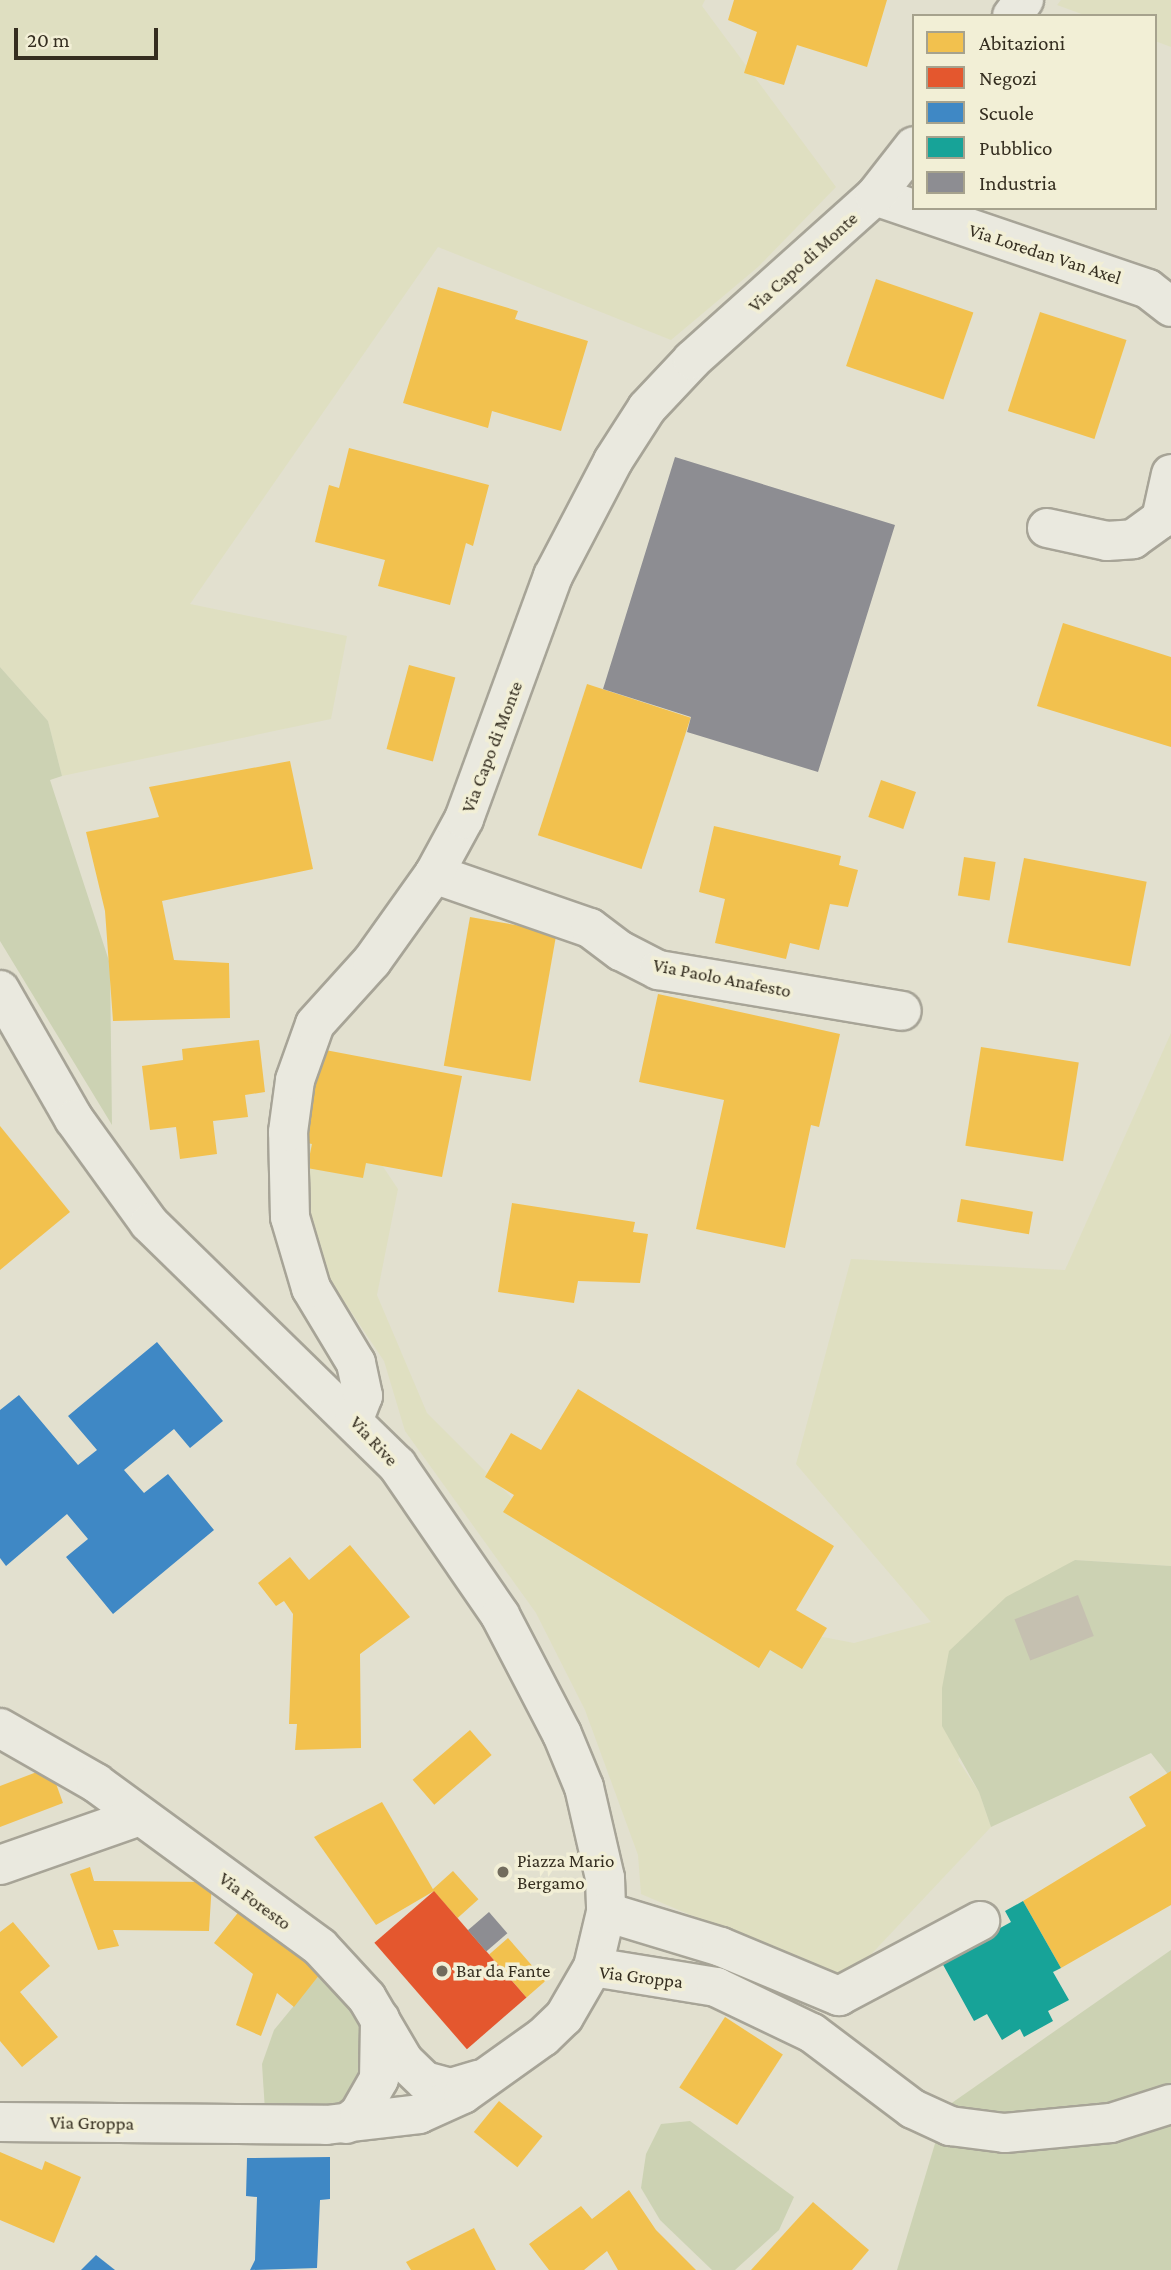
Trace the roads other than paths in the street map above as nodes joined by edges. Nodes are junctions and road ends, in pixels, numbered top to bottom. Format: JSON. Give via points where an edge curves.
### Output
{"nodes":[{"id":1,"x":912,"y":149,"type":"edge"},
{"id":2,"x":875,"y":196,"type":"junction"},
{"id":3,"x":912,"y":209,"type":"edge"},
{"id":4,"x":916,"y":210,"type":"edge"},
{"id":5,"x":1171,"y":307,"type":"edge"},
{"id":6,"x":1171,"y":474,"type":"edge"},
{"id":7,"x":1047,"y":528,"type":"dead end"},
{"id":8,"x":434,"y":874,"type":"junction"},
{"id":9,"x":0,"y":990,"type":"edge"},
{"id":10,"x":902,"y":1011,"type":"dead end"},
{"id":11,"x":354,"y":1419,"type":"junction"},
{"id":12,"x":0,"y":1728,"type":"edge"},
{"id":13,"x":140,"y":1816,"type":"junction"},
{"id":14,"x":0,"y":1865,"type":"edge"},
{"id":15,"x":606,"y":1912,"type":"junction"},
{"id":16,"x":980,"y":1921,"type":"dead end"},
{"id":17,"x":593,"y":1968,"type":"junction"},
{"id":18,"x":379,"y":2016,"type":"junction"},
{"id":19,"x":480,"y":2079,"type":"junction"},
{"id":20,"x":1171,"y":2104,"type":"edge"},
{"id":21,"x":0,"y":2122,"type":"edge"},
{"id":22,"x":346,"y":2124,"type":"junction"}],
"edges":[{"from":1,"to":2,"type":"street","name":"Via Capo di Monte"},
{"from":2,"to":3,"type":"street","name":"Via Loredan Van Axel"},
{"from":2,"to":8,"type":"street","name":"Via Capo di Monte","via":[[692,360],[647,408],[613,461],[553,576],[489,761]]},
{"from":4,"to":5,"type":"street","name":"Via Loredan Van Axel","via":[[1148,289]]},
{"from":6,"to":7,"type":"street","via":[[1161,519],[1133,539],[1107,541]]},
{"from":8,"to":10,"type":"street","name":"Via Paolo Anafesto","via":[[590,928],[621,951],[659,970]]},
{"from":8,"to":11,"type":"street","name":"Via Capo di Monte","via":[[372,961],[315,1024],[292,1106],[290,1217],[312,1288],[356,1363],[363,1396]]},
{"from":9,"to":11,"type":"street","name":"Via Rive","via":[[74,1119],[149,1223],[189,1267]]},
{"from":11,"to":15,"type":"street","name":"Via Rive","via":[[432,1510],[530,1669],[584,1787],[606,1878]]},
{"from":12,"to":13,"type":"street","name":"Via Foresto","via":[[96,1783]]},
{"from":13,"to":14,"type":"street"},
{"from":13,"to":18,"type":"street","name":"Via Foresto","via":[[320,1947]]},
{"from":15,"to":16,"type":"street","via":[[721,1947],[839,1996]]},
{"from":15,"to":17,"type":"street","name":"Via Rive"},
{"from":17,"to":19,"type":"street","name":"Via Groppa","via":[[564,2017]]},
{"from":17,"to":20,"type":"street","name":"Via Groppa","via":[[716,1987],[811,2033],[913,2109],[950,2126],[1005,2133],[1098,2124]]},
{"from":18,"to":19,"type":"street","name":"Via Foresto","via":[[404,2061],[425,2081],[451,2088]]},
{"from":18,"to":22,"type":"street","via":[[379,2079],[359,2114]]},
{"from":19,"to":22,"type":"street","name":"Via Groppa","via":[[463,2094],[419,2114]]},
{"from":21,"to":22,"type":"street","name":"Via Groppa"}]}
